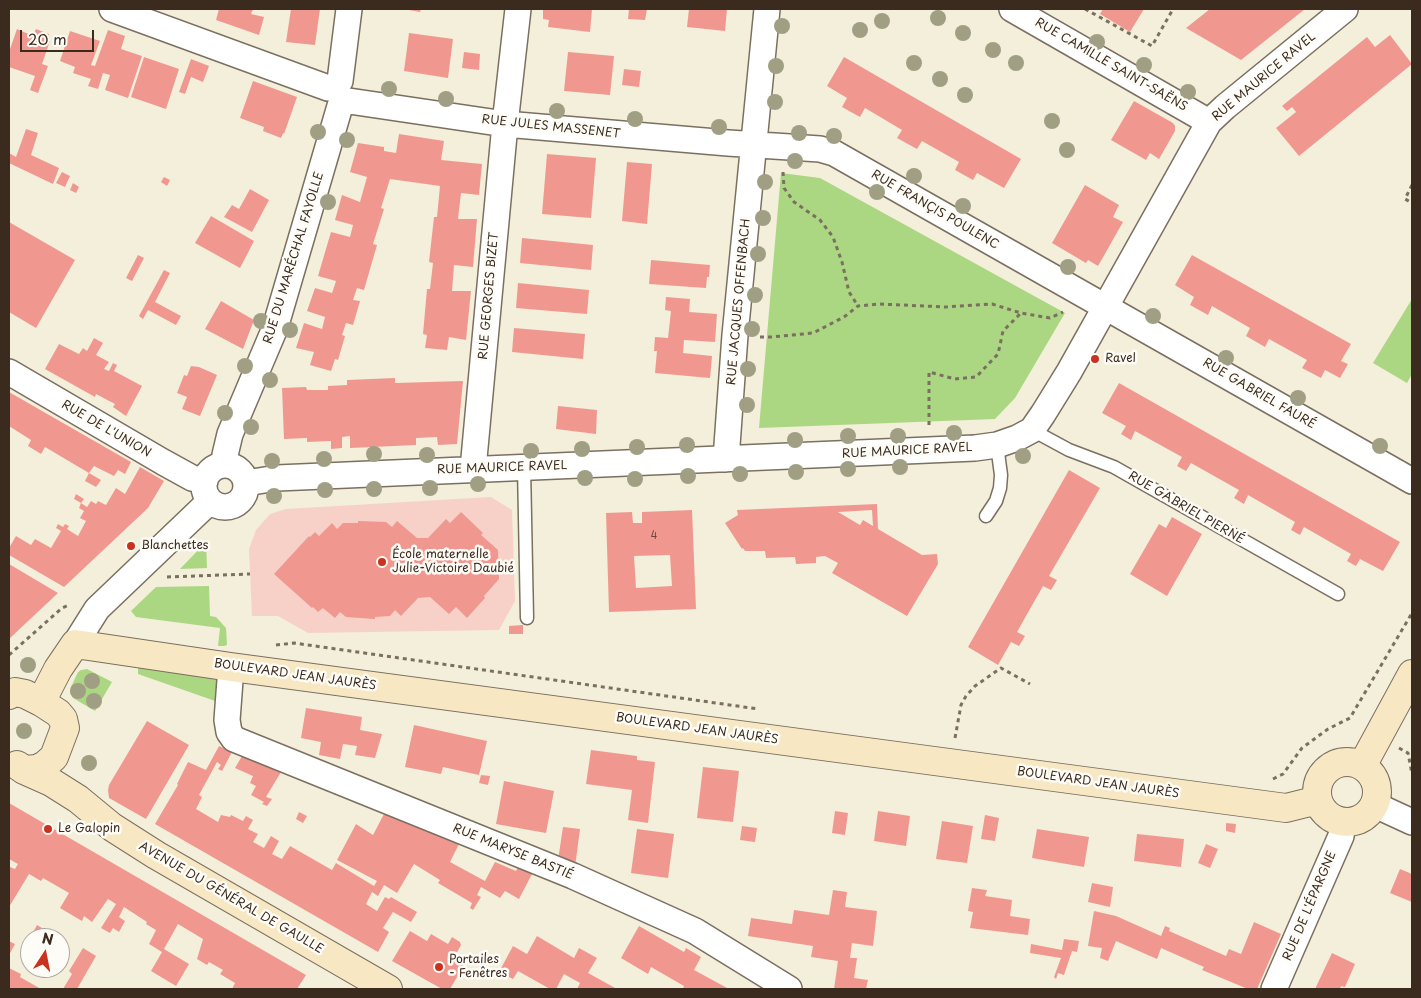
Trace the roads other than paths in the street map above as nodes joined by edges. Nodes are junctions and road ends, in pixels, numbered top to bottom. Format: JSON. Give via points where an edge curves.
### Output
{"nodes":[{"id":1,"x":112,"y":9,"type":"edge"},
{"id":2,"x":349,"y":9,"type":"edge"},
{"id":3,"x":518,"y":9,"type":"edge"},
{"id":4,"x":767,"y":9,"type":"edge"},
{"id":5,"x":1012,"y":9,"type":"edge"},
{"id":6,"x":1345,"y":9,"type":"edge"},
{"id":7,"x":339,"y":94,"type":"junction"},
{"id":8,"x":1209,"y":122,"type":"junction"},
{"id":9,"x":505,"y":124,"type":"junction"},
{"id":10,"x":754,"y":145,"type":"junction"},
{"id":11,"x":1106,"y":307,"type":"junction"},
{"id":12,"x":9,"y":372,"type":"edge"},
{"id":13,"x":1032,"y":430,"type":"junction"},
{"id":14,"x":997,"y":445,"type":"junction"},
{"id":15,"x":726,"y":459,"type":"junction"},
{"id":16,"x":226,"y":465,"type":"junction"},
{"id":17,"x":524,"y":467,"type":"junction"},
{"id":18,"x":473,"y":469,"type":"junction"},
{"id":19,"x":1412,"y":481,"type":"edge"},
{"id":20,"x":246,"y":483,"type":"junction"},
{"id":21,"x":208,"y":491,"type":"junction"},
{"id":22,"x":986,"y":516,"type":"dead end"},
{"id":23,"x":1338,"y":594,"type":"dead end"},
{"id":24,"x":527,"y":618,"type":"dead end"},
{"id":25,"x":75,"y":644,"type":"junction"},
{"id":26,"x":231,"y":667,"type":"junction"},
{"id":27,"x":1412,"y":674,"type":"edge"},
{"id":28,"x":9,"y":695,"type":"edge"},
{"id":29,"x":41,"y":702,"type":"junction"},
{"id":30,"x":62,"y":737,"type":"junction"},
{"id":31,"x":16,"y":765,"type":"edge"},
{"id":32,"x":1362,"y":766,"type":"junction"},
{"id":33,"x":78,"y":799,"type":"junction"},
{"id":34,"x":1318,"y":800,"type":"junction"},
{"id":35,"x":1375,"y":805,"type":"junction"},
{"id":36,"x":1343,"y":822,"type":"junction"},
{"id":37,"x":1412,"y":822,"type":"edge"},
{"id":38,"x":388,"y":989,"type":"edge"},
{"id":39,"x":789,"y":989,"type":"edge"},
{"id":40,"x":1274,"y":989,"type":"edge"}],
"edges":[{"from":1,"to":7,"type":"street","name":"RUE JULES MASSENET"},
{"from":2,"to":7,"type":"street","name":"RUE DU MARÉCHAL FAYOLLE"},
{"from":3,"to":9,"type":"street","name":"RUE GEORGES BIZET"},
{"from":4,"to":10,"type":"street","name":"RUE JACQUES OFFENBACH"},
{"from":5,"to":8,"type":"street","name":"RUE CAMILLE SAINT-SAËNS"},
{"from":6,"to":8,"type":"street","name":"RUE MAURICE RAVEL"},
{"from":7,"to":9,"type":"street","name":"RUE JULES MASSENET"},
{"from":7,"to":16,"type":"street","name":"RUE DU MARÉCHAL FAYOLLE","via":[[275,328],[230,434]]},
{"from":8,"to":11,"type":"street","name":"RUE MAURICE RAVEL"},
{"from":9,"to":10,"type":"street","name":"RUE JULES MASSENET"},
{"from":9,"to":18,"type":"street","name":"RUE GEORGES BIZET"},
{"from":10,"to":11,"type":"street","name":"RUE FRANÇIS POULENC","via":[[820,149],[834,153]]},
{"from":10,"to":15,"type":"street","name":"RUE JACQUES OFFENBACH"},
{"from":11,"to":13,"type":"street","name":"RUE MAURICE RAVEL"},
{"from":11,"to":19,"type":"street","name":"RUE GABRIEL FAURÉ"},
{"from":12,"to":21,"type":"street","name":"RUE DE L'UNION","via":[[192,478]]},
{"from":13,"to":14,"type":"street","name":"RUE MAURICE RAVEL"},
{"from":13,"to":23,"type":"lane","name":"RUE GABRIEL PIERNÉ","via":[[1069,450],[1114,467]]},
{"from":14,"to":15,"type":"street","name":"RUE MAURICE RAVEL"},
{"from":14,"to":22,"type":"lane","via":[[1002,475],[1000,488]]},
{"from":15,"to":17,"type":"street","name":"RUE MAURICE RAVEL"},
{"from":16,"to":20,"type":"street","via":[[239,470]]},
{"from":16,"to":21,"type":"street","via":[[213,469],[208,475]]},
{"from":17,"to":18,"type":"street","name":"RUE MAURICE RAVEL"},
{"from":17,"to":24,"type":"lane"},
{"from":18,"to":20,"type":"street","name":"RUE MAURICE RAVEL","via":[[277,478]]},
{"from":20,"to":21,"type":"street","via":[[242,500],[233,506],[221,507]]},
{"from":21,"to":25,"type":"street","via":[[97,609]]},
{"from":25,"to":26,"type":"street","name":"BOULEVARD JEAN JAURÈS"},
{"from":25,"to":29,"type":"street"},
{"from":26,"to":34,"type":"street","name":"BOULEVARD JEAN JAURÈS","via":[[1286,808]]},
{"from":26,"to":39,"type":"street","name":"RUE MARYSE BASTIÉ","via":[[227,720],[234,739],[573,876],[695,931]]},
{"from":27,"to":32,"type":"street"},
{"from":28,"to":29,"type":"street","via":[[15,692],[25,694]]},
{"from":29,"to":30,"type":"street","via":[[63,719]]},
{"from":30,"to":31,"type":"street","via":[[54,757],[45,765],[37,769]]},
{"from":30,"to":33,"type":"street","via":[[65,760]]},
{"from":31,"to":33,"type":"street","name":"AVENUE DU GÉNÉRAL DE GAULLE"},
{"from":32,"to":34,"type":"street","via":[[1352,762],[1333,765],[1320,780]]},
{"from":32,"to":35,"type":"street","via":[[1369,771],[1378,787]]},
{"from":33,"to":38,"type":"street","name":"AVENUE DU GÉNÉRAL DE GAULLE","via":[[112,827],[156,856]]},
{"from":34,"to":36,"type":"street","via":[[1327,814]]},
{"from":35,"to":36,"type":"street","via":[[1362,819]]},
{"from":35,"to":37,"type":"street"},
{"from":36,"to":40,"type":"street","name":"RUE DE L'ÉPARGNE","via":[[1341,836]]}]}
